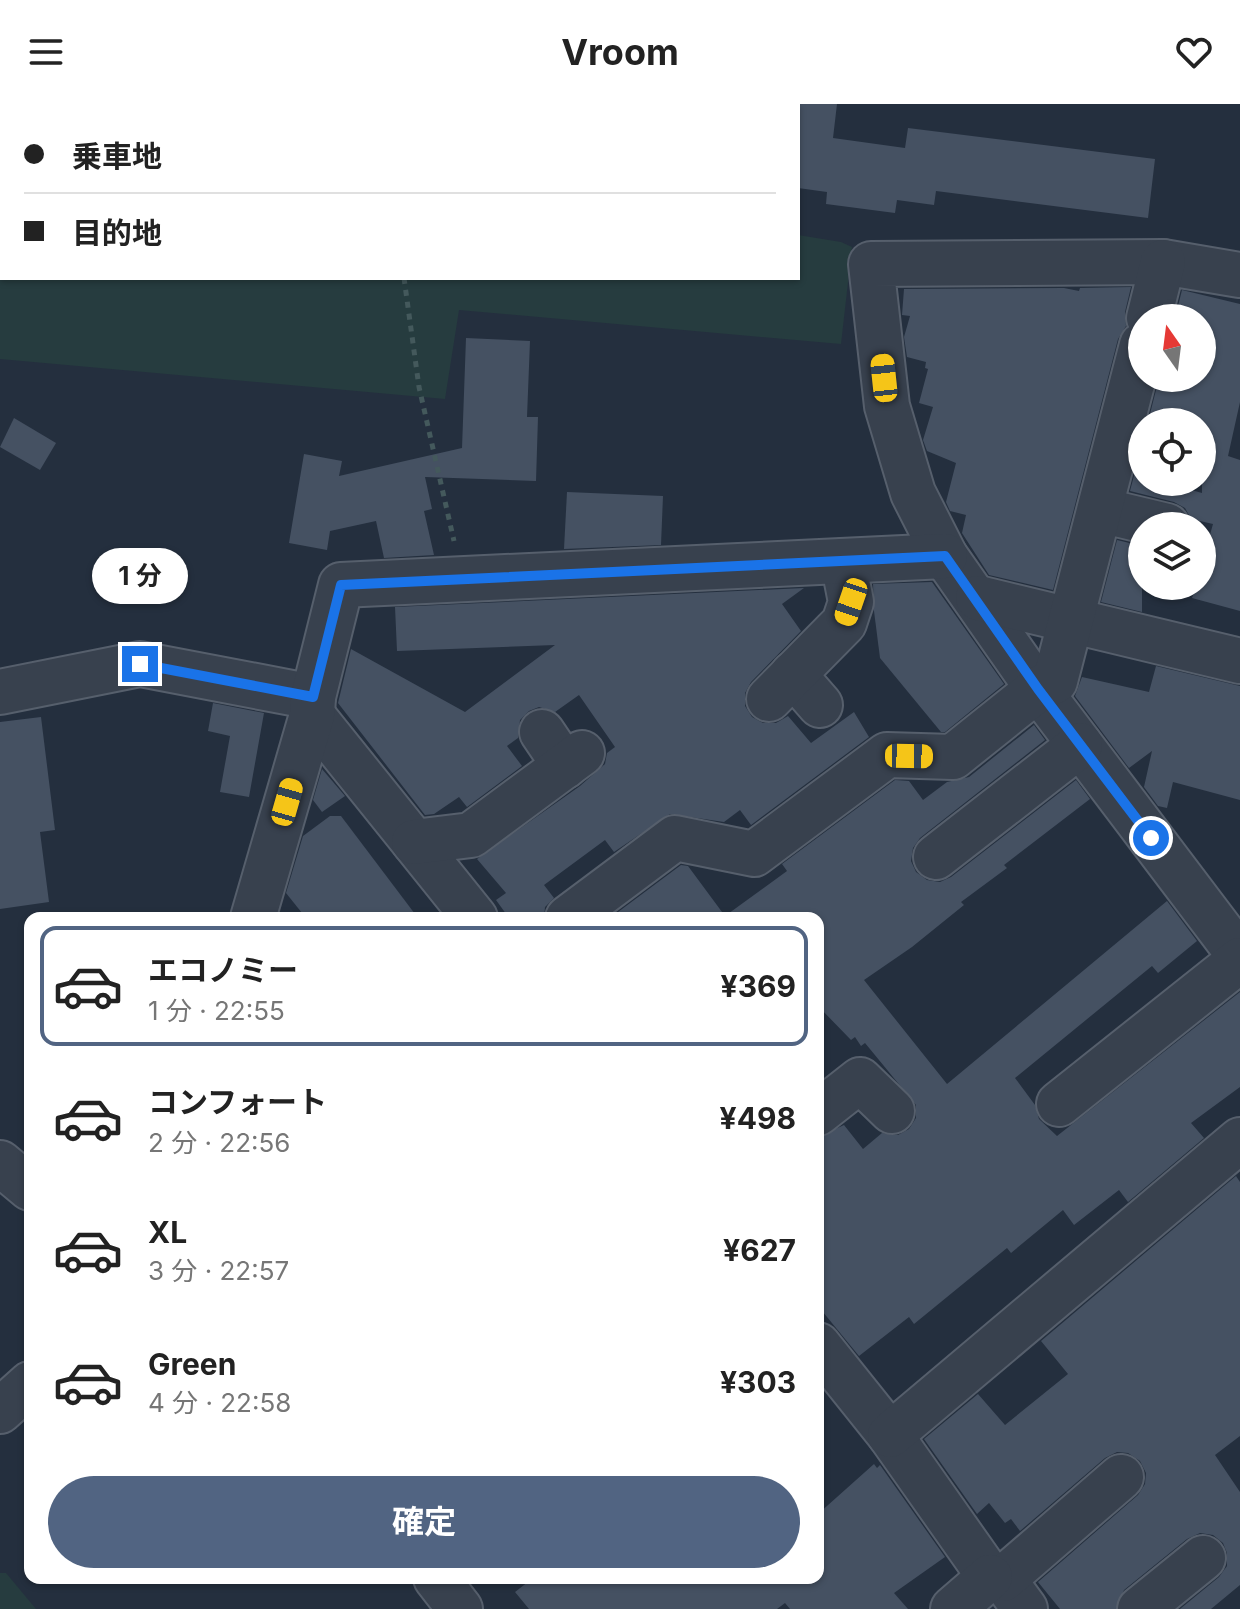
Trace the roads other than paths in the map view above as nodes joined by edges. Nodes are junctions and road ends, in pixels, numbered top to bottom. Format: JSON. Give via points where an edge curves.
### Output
{"nodes":[{"id":1,"x":1163,"y":262,"type":"junction"},
{"id":2,"x":1240,"y":275,"type":"edge"},
{"id":3,"x":1152,"y":304,"type":"edge"},
{"id":4,"x":1130,"y":392,"type":"edge"},
{"id":5,"x":1100,"y":510,"type":"junction"},
{"id":6,"x":1128,"y":517,"type":"edge"},
{"id":7,"x":945,"y":556,"type":"junction"},
{"id":8,"x":843,"y":561,"type":"junction"},
{"id":9,"x":978,"y":598,"type":"junction"},
{"id":10,"x":1071,"y":621,"type":"junction"},
{"id":11,"x":1240,"y":661,"type":"edge"},
{"id":12,"x":1038,"y":689,"type":"junction"},
{"id":13,"x":0,"y":692,"type":"edge"},
{"id":14,"x":794,"y":693,"type":"dead end"},
{"id":15,"x":313,"y":706,"type":"junction"},
{"id":16,"x":1080,"y":745,"type":"junction"},
{"id":17,"x":563,"y":750,"type":"dead end"},
{"id":18,"x":414,"y":842,"type":"junction"},
{"id":19,"x":936,"y":857,"type":"dead end"},
{"id":20,"x":255,"y":912,"type":"edge"},
{"id":21,"x":470,"y":912,"type":"edge"},
{"id":22,"x":576,"y":912,"type":"edge"},
{"id":23,"x":1240,"y":958,"type":"edge"},
{"id":24,"x":1059,"y":1104,"type":"dead end"},
{"id":25,"x":824,"y":1108,"type":"edge"},
{"id":26,"x":892,"y":1111,"type":"dead end"},
{"id":27,"x":1240,"y":1140,"type":"edge"},
{"id":28,"x":0,"y":1163,"type":"edge"},
{"id":29,"x":24,"y":1183,"type":"edge"},
{"id":30,"x":824,"y":1352,"type":"edge"},
{"id":31,"x":24,"y":1389,"type":"edge"},
{"id":32,"x":0,"y":1411,"type":"edge"},
{"id":33,"x":890,"y":1435,"type":"junction"},
{"id":34,"x":1121,"y":1477,"type":"dead end"},
{"id":35,"x":1180,"y":1563,"type":"dead end"},
{"id":36,"x":441,"y":1584,"type":"edge"},
{"id":37,"x":1006,"y":1589,"type":"edge"},
{"id":38,"x":460,"y":1609,"type":"edge"},
{"id":39,"x":953,"y":1609,"type":"edge"},
{"id":40,"x":1140,"y":1609,"type":"edge"}],
"edges":[{"from":1,"to":2,"type":"street"},
{"from":1,"to":3,"type":"street"},
{"from":1,"to":7,"type":"street","via":[[871,264],[887,406],[913,493]]},
{"from":4,"to":5,"type":"street"},
{"from":5,"to":6,"type":"street"},
{"from":5,"to":10,"type":"street"},
{"from":7,"to":8,"type":"street"},
{"from":7,"to":9,"type":"street"},
{"from":8,"to":14,"type":"street","via":[[851,602],[844,623]]},
{"from":8,"to":15,"type":"street","via":[[341,585]]},
{"from":9,"to":10,"type":"street"},
{"from":9,"to":12,"type":"street"},
{"from":10,"to":11,"type":"street"},
{"from":10,"to":12,"type":"street","via":[[1055,681]]},
{"from":12,"to":16,"type":"street"},
{"from":12,"to":22,"type":"street","via":[[953,757],[887,755],[754,854],[675,838]]},
{"from":13,"to":15,"type":"street","via":[[140,664]]},
{"from":15,"to":18,"type":"street"},
{"from":15,"to":20,"type":"street"},
{"from":16,"to":19,"type":"street"},
{"from":16,"to":23,"type":"street"},
{"from":17,"to":18,"type":"street","via":[[471,835]]},
{"from":18,"to":21,"type":"street"},
{"from":23,"to":24,"type":"street"},
{"from":25,"to":26,"type":"street","via":[[860,1080]]},
{"from":27,"to":33,"type":"street"},
{"from":28,"to":29,"type":"street"},
{"from":30,"to":33,"type":"street"},
{"from":31,"to":32,"type":"street"},
{"from":33,"to":37,"type":"street"},
{"from":34,"to":37,"type":"street"},
{"from":35,"to":40,"type":"street"},
{"from":36,"to":38,"type":"street"},
{"from":37,"to":39,"type":"street"}]}
